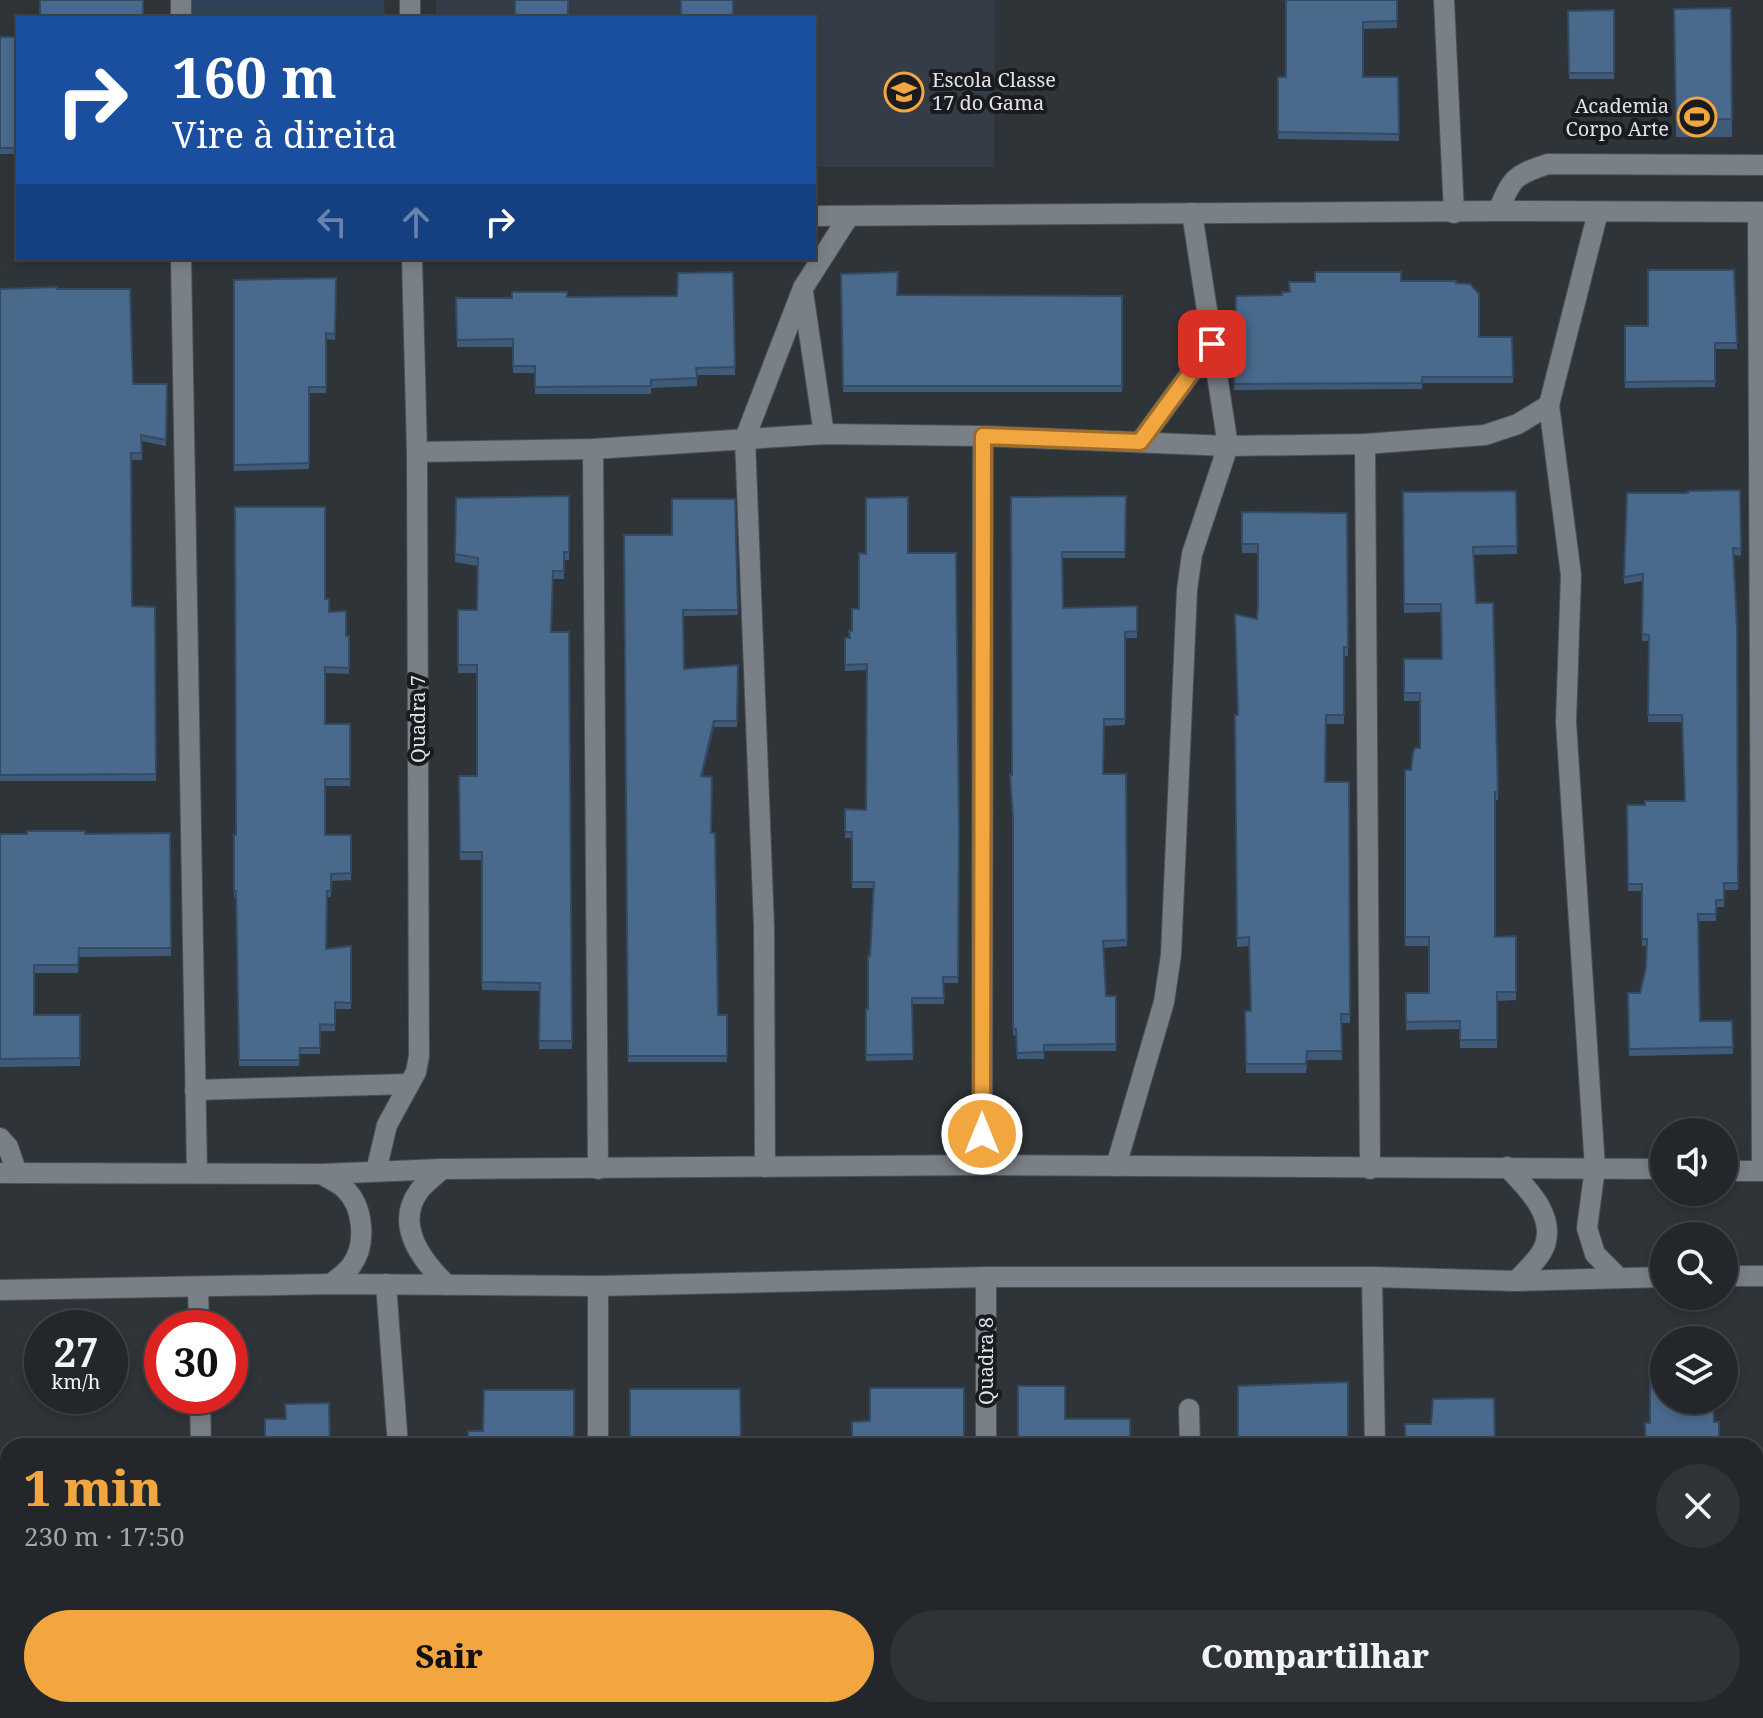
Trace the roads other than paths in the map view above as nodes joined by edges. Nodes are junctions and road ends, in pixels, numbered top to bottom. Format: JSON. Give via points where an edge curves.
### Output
{"nodes":[{"id":1,"x":1444,"y":0,"type":"edge"},
{"id":2,"x":1763,"y":165,"type":"edge"},
{"id":3,"x":1498,"y":211,"type":"junction"},
{"id":4,"x":1598,"y":212,"type":"junction"},
{"id":5,"x":1760,"y":212,"type":"edge"},
{"id":6,"x":1192,"y":213,"type":"junction"},
{"id":7,"x":1454,"y":213,"type":"junction"},
{"id":8,"x":816,"y":216,"type":"edge"},
{"id":9,"x":849,"y":216,"type":"junction"},
{"id":10,"x":181,"y":260,"type":"edge"},
{"id":11,"x":412,"y":260,"type":"edge"},
{"id":12,"x":803,"y":288,"type":"junction"},
{"id":13,"x":1212,"y":344,"type":"junction"},
{"id":14,"x":1549,"y":405,"type":"junction"},
{"id":15,"x":824,"y":434,"type":"junction"},
{"id":16,"x":983,"y":436,"type":"junction"},
{"id":17,"x":745,"y":438,"type":"junction"},
{"id":18,"x":1140,"y":442,"type":"junction"},
{"id":19,"x":1365,"y":444,"type":"junction"},
{"id":20,"x":1228,"y":446,"type":"junction"},
{"id":21,"x":593,"y":449,"type":"junction"},
{"id":22,"x":417,"y":452,"type":"junction"},
{"id":23,"x":408,"y":1084,"type":"junction"},
{"id":24,"x":195,"y":1090,"type":"junction"},
{"id":25,"x":0,"y":1138,"type":"edge"},
{"id":26,"x":982,"y":1165,"type":"junction"},
{"id":27,"x":1116,"y":1166,"type":"junction"},
{"id":28,"x":765,"y":1167,"type":"junction"},
{"id":29,"x":1507,"y":1167,"type":"junction"},
{"id":30,"x":1595,"y":1168,"type":"junction"},
{"id":31,"x":442,"y":1169,"type":"junction"},
{"id":32,"x":598,"y":1169,"type":"junction"},
{"id":33,"x":1370,"y":1169,"type":"junction"},
{"id":34,"x":1650,"y":1169,"type":"edge"},
{"id":35,"x":376,"y":1171,"type":"junction"},
{"id":36,"x":1738,"y":1171,"type":"edge"},
{"id":37,"x":1763,"y":1171,"type":"edge"},
{"id":38,"x":8,"y":1173,"type":"edge"},
{"id":39,"x":197,"y":1173,"type":"junction"},
{"id":40,"x":322,"y":1174,"type":"junction"},
{"id":41,"x":1738,"y":1276,"type":"edge"},
{"id":42,"x":1763,"y":1276,"type":"edge"},
{"id":43,"x":986,"y":1277,"type":"junction"},
{"id":44,"x":1372,"y":1277,"type":"junction"},
{"id":45,"x":1618,"y":1277,"type":"junction"},
{"id":46,"x":1650,"y":1277,"type":"edge"},
{"id":47,"x":1516,"y":1281,"type":"junction"},
{"id":48,"x":331,"y":1284,"type":"junction"},
{"id":49,"x":386,"y":1284,"type":"junction"},
{"id":50,"x":447,"y":1285,"type":"junction"},
{"id":51,"x":598,"y":1286,"type":"junction"},
{"id":52,"x":198,"y":1288,"type":"junction"},
{"id":53,"x":0,"y":1290,"type":"edge"},
{"id":54,"x":199,"y":1310,"type":"edge"},
{"id":55,"x":1189,"y":1409,"type":"dead end"},
{"id":56,"x":200,"y":1414,"type":"edge"},
{"id":57,"x":201,"y":1438,"type":"edge"},
{"id":58,"x":397,"y":1438,"type":"edge"},
{"id":59,"x":598,"y":1438,"type":"edge"},
{"id":60,"x":986,"y":1438,"type":"edge"},
{"id":61,"x":1190,"y":1438,"type":"edge"},
{"id":62,"x":1375,"y":1438,"type":"edge"}],
"edges":[{"from":1,"to":7,"type":"street"},
{"from":2,"to":3,"type":"street","via":[[1548,164],[1523,172],[1510,184]]},
{"from":3,"to":4,"type":"street"},
{"from":3,"to":7,"type":"street"},
{"from":4,"to":5,"type":"street"},
{"from":4,"to":14,"type":"street"},
{"from":5,"to":37,"type":"street"},
{"from":6,"to":7,"type":"street"},
{"from":6,"to":9,"type":"street"},
{"from":6,"to":13,"type":"street"},
{"from":8,"to":9,"type":"street"},
{"from":9,"to":12,"type":"street"},
{"from":10,"to":24,"type":"street"},
{"from":11,"to":22,"type":"street","name":"Quadra 7"},
{"from":12,"to":15,"type":"street"},
{"from":12,"to":17,"type":"street"},
{"from":13,"to":18,"type":"street"},
{"from":13,"to":20,"type":"street"},
{"from":14,"to":19,"type":"street","via":[[1518,424],[1485,435]]},
{"from":14,"to":30,"type":"street","via":[[1571,575],[1566,722]]},
{"from":15,"to":16,"type":"street"},
{"from":15,"to":17,"type":"street"},
{"from":16,"to":18,"type":"street"},
{"from":16,"to":26,"type":"street"},
{"from":17,"to":21,"type":"street"},
{"from":17,"to":28,"type":"street","via":[[764,927]]},
{"from":18,"to":20,"type":"street"},
{"from":19,"to":20,"type":"street"},
{"from":19,"to":33,"type":"street"},
{"from":20,"to":27,"type":"street","via":[[1192,554],[1187,590],[1171,955],[1164,1002]]},
{"from":21,"to":22,"type":"street"},
{"from":21,"to":32,"type":"street"},
{"from":22,"to":23,"type":"street","name":"Quadra 7","via":[[419,1056]]},
{"from":23,"to":24,"type":"street"},
{"from":23,"to":35,"type":"street","name":"Quadra 7","via":[[387,1125]]},
{"from":24,"to":39,"type":"street"},
{"from":25,"to":38,"type":"street","via":[[8,1147]]},
{"from":26,"to":27,"type":"street"},
{"from":26,"to":28,"type":"street"},
{"from":27,"to":33,"type":"street"},
{"from":28,"to":32,"type":"street"},
{"from":29,"to":30,"type":"street"},
{"from":29,"to":33,"type":"street"},
{"from":29,"to":47,"type":"street","via":[[1534,1196],[1544,1218],[1546,1243]]},
{"from":30,"to":34,"type":"street"},
{"from":30,"to":45,"type":"street","via":[[1587,1228],[1595,1254]]},
{"from":31,"to":32,"type":"street"},
{"from":31,"to":35,"type":"street"},
{"from":31,"to":50,"type":"street","via":[[420,1189],[408,1215],[416,1247]]},
{"from":35,"to":40,"type":"street"},
{"from":36,"to":37,"type":"street"},
{"from":38,"to":39,"type":"street"},
{"from":39,"to":40,"type":"street"},
{"from":40,"to":48,"type":"street","via":[[345,1189],[360,1221],[357,1256]]},
{"from":41,"to":42,"type":"street"},
{"from":43,"to":44,"type":"street"},
{"from":43,"to":51,"type":"street"},
{"from":43,"to":60,"type":"street","name":"Quadra 8"},
{"from":44,"to":47,"type":"street"},
{"from":44,"to":62,"type":"street"},
{"from":45,"to":46,"type":"street"},
{"from":45,"to":47,"type":"street"},
{"from":48,"to":49,"type":"street"},
{"from":48,"to":52,"type":"street"},
{"from":49,"to":50,"type":"street"},
{"from":49,"to":58,"type":"street"},
{"from":50,"to":51,"type":"street"},
{"from":51,"to":59,"type":"street"},
{"from":52,"to":53,"type":"street"},
{"from":52,"to":54,"type":"street"},
{"from":55,"to":61,"type":"street"},
{"from":56,"to":57,"type":"street"}]}
